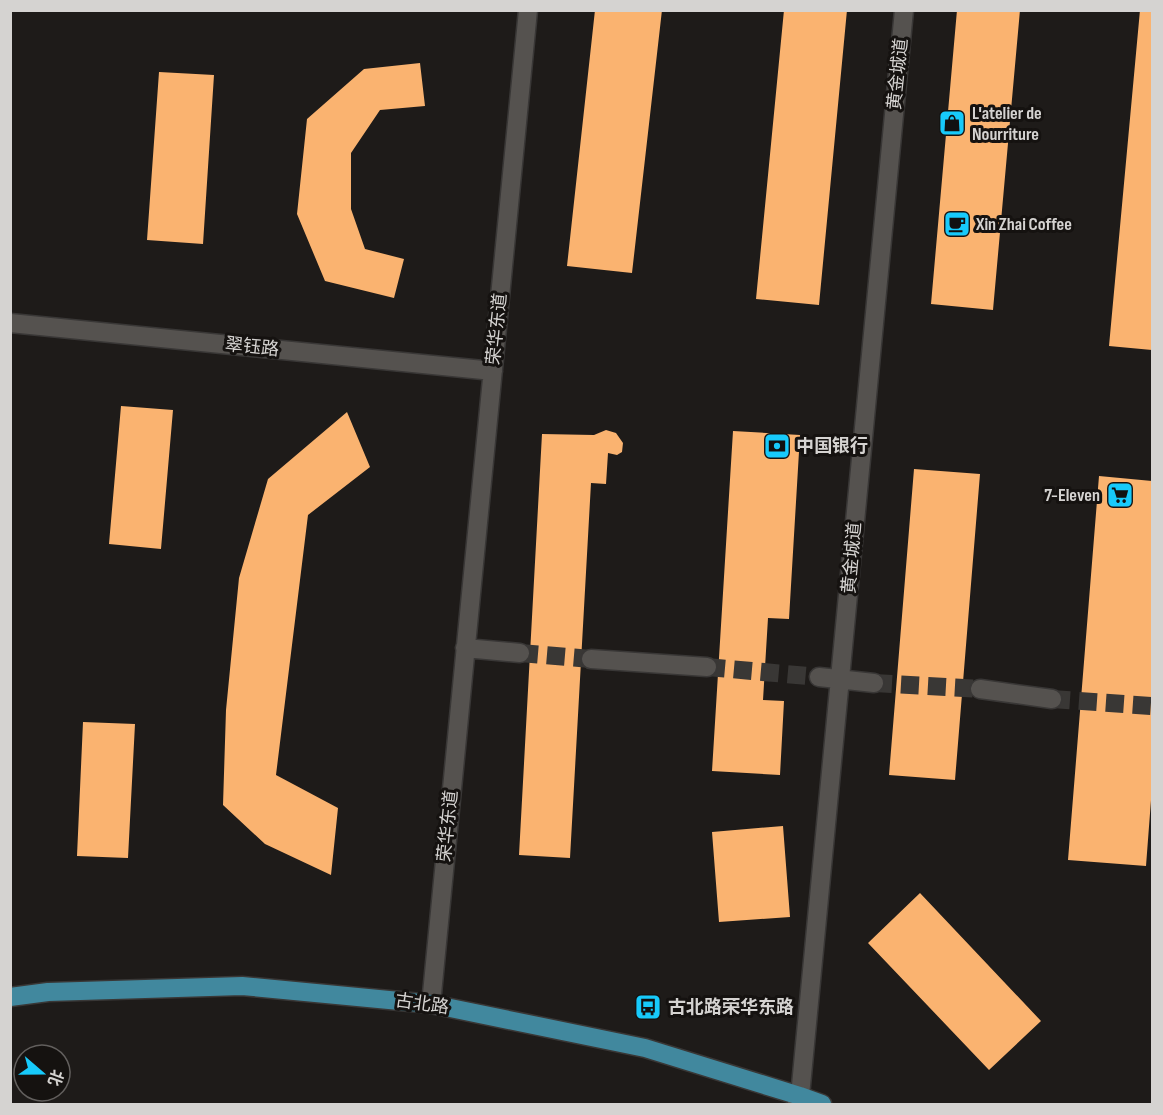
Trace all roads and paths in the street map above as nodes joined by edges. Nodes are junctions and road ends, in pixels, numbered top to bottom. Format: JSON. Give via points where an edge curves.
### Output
{"nodes":[{"id":1,"x":528,"y":10,"type":"edge"},
{"id":2,"x":904,"y":10,"type":"edge"},
{"id":3,"x":10,"y":323,"type":"edge"},
{"id":4,"x":493,"y":371,"type":"junction"},
{"id":5,"x":465,"y":648,"type":"junction"},
{"id":6,"x":520,"y":653,"type":"tunnel mouth"},
{"id":7,"x":591,"y":659,"type":"tunnel mouth"},
{"id":8,"x":707,"y":667,"type":"tunnel mouth"},
{"id":9,"x":819,"y":677,"type":"tunnel mouth"},
{"id":10,"x":840,"y":680,"type":"junction"},
{"id":11,"x":874,"y":683,"type":"tunnel mouth"},
{"id":12,"x":980,"y":689,"type":"tunnel mouth"},
{"id":13,"x":1052,"y":699,"type":"tunnel mouth"},
{"id":14,"x":10,"y":997,"type":"edge"},
{"id":15,"x":431,"y":1004,"type":"junction"},
{"id":16,"x":798,"y":1100,"type":"edge"},
{"id":17,"x":822,"y":1104,"type":"edge"}],
"edges":[{"from":1,"to":4,"type":"street","name":"荣华东道"},
{"from":2,"to":10,"type":"street","name":"黄金城道"},
{"from":3,"to":4,"type":"street","name":"翠钰路"},
{"from":4,"to":5,"type":"street","name":"荣华东道"},
{"from":5,"to":6,"type":"street"},
{"from":5,"to":15,"type":"street","name":"荣华东道"},
{"from":7,"to":8,"type":"street"},
{"from":9,"to":10,"type":"street"},
{"from":10,"to":11,"type":"street"},
{"from":10,"to":16,"type":"street","name":"黄金城道"},
{"from":12,"to":13,"type":"street"},
{"from":14,"to":15,"type":"main road","name":"古北路","via":[[48,992],[242,986]]},
{"from":15,"to":16,"type":"main road","name":"古北路","via":[[645,1048]]},
{"from":16,"to":17,"type":"main road","name":"古北路"}]}
